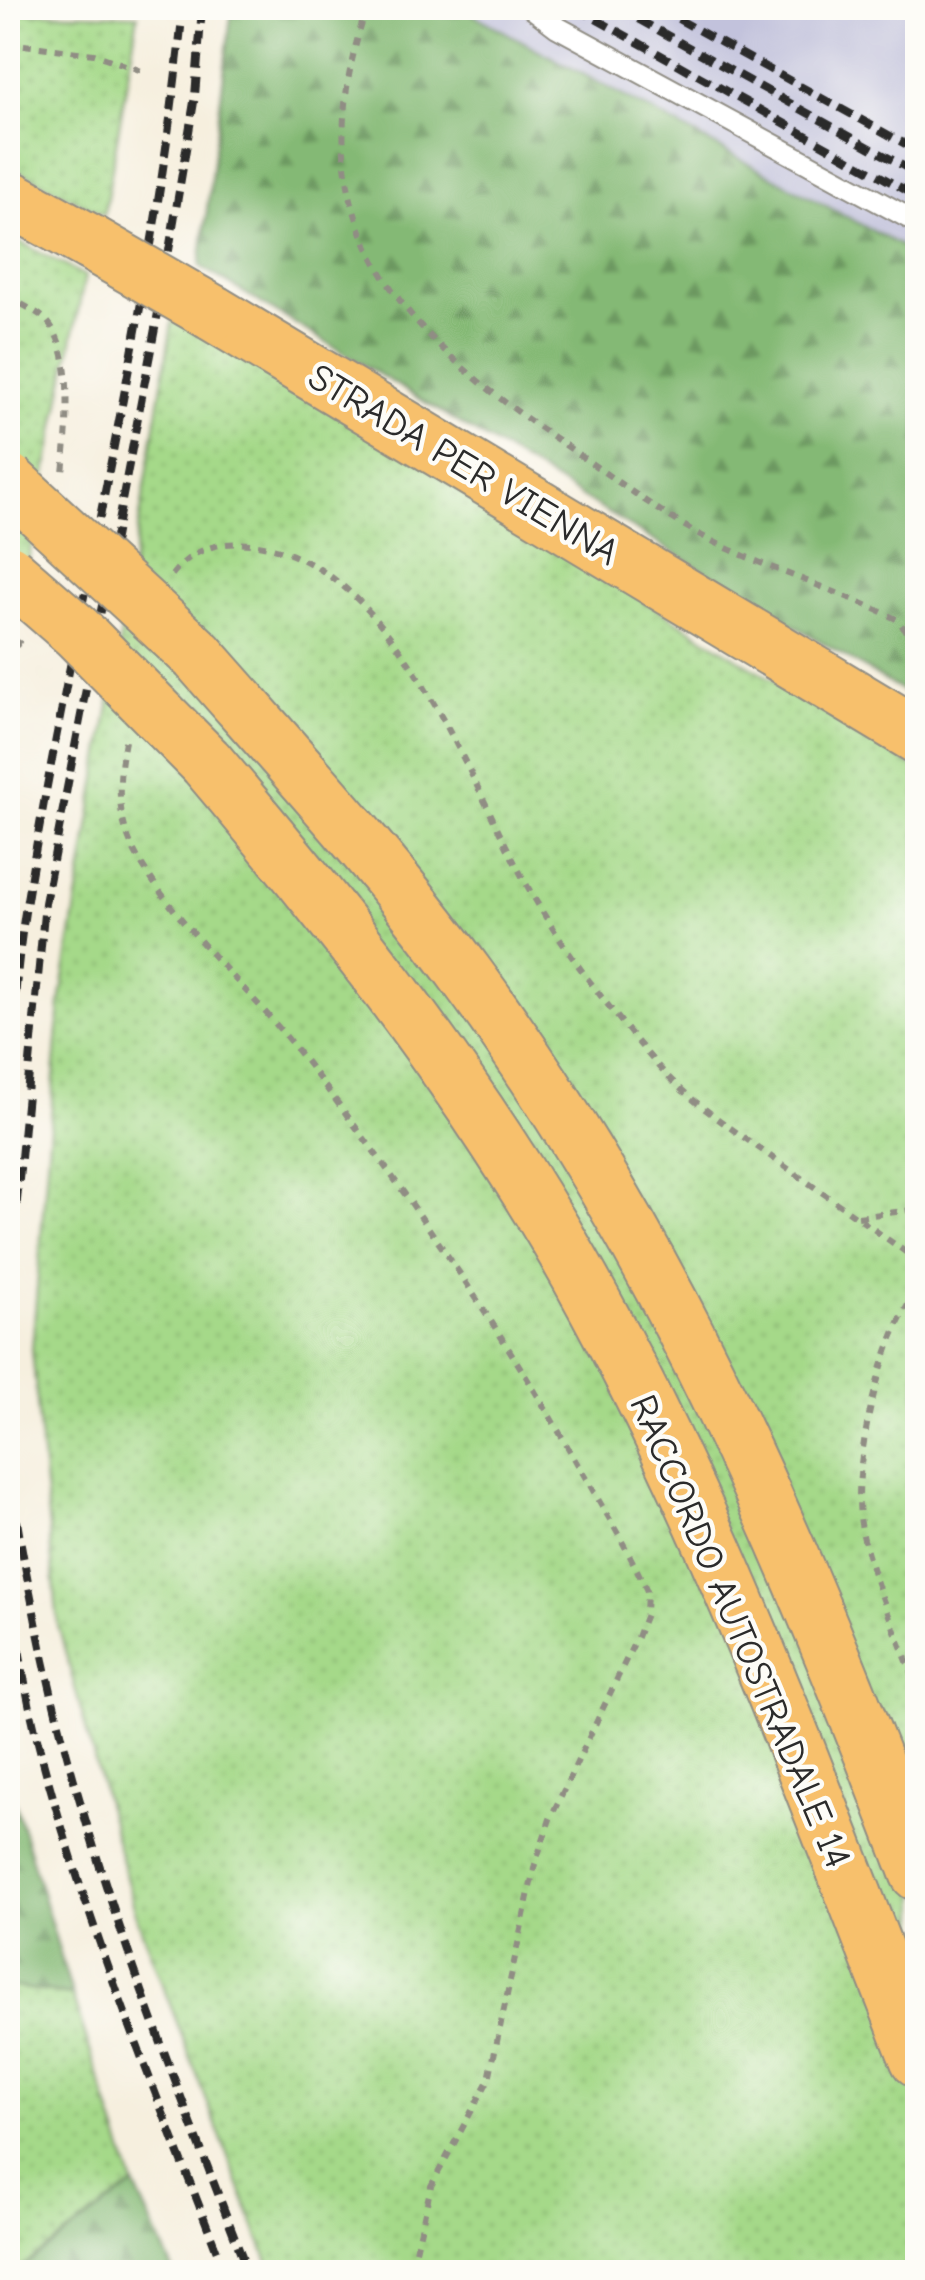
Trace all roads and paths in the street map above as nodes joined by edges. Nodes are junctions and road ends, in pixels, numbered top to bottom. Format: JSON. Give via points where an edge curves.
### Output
{"nodes":[{"id":1,"x":367,"y":8,"type":"edge"},
{"id":2,"x":532,"y":8,"type":"edge"},
{"id":3,"x":8,"y":43,"type":"edge"},
{"id":4,"x":142,"y":71,"type":"dead end"},
{"id":5,"x":8,"y":197,"type":"edge"},
{"id":6,"x":918,"y":223,"type":"edge"},
{"id":7,"x":8,"y":296,"type":"edge"},
{"id":8,"x":63,"y":474,"type":"dead end"},
{"id":9,"x":8,"y":481,"type":"edge"},
{"id":10,"x":8,"y":572,"type":"edge"},
{"id":11,"x":168,"y":580,"type":"dead end"},
{"id":12,"x":905,"y":729,"type":"edge"},
{"id":13,"x":126,"y":734,"type":"dead end"},
{"id":14,"x":918,"y":1209,"type":"edge"},
{"id":15,"x":857,"y":1217,"type":"junction"},
{"id":16,"x":918,"y":1262,"type":"edge"},
{"id":17,"x":918,"y":1290,"type":"edge"},
{"id":18,"x":918,"y":1690,"type":"edge"},
{"id":19,"x":918,"y":1873,"type":"edge"},
{"id":20,"x":918,"y":2059,"type":"edge"},
{"id":21,"x":411,"y":2272,"type":"edge"}],
"edges":[{"from":1,"to":12,"type":"path","via":[[350,58],[343,126],[348,183],[383,280],[413,321],[508,406],[692,530],[898,620],[914,641],[916,664]]},
{"from":2,"to":6,"type":"lane"},
{"from":3,"to":4,"type":"path","via":[[94,54]]},
{"from":5,"to":12,"type":"main road","name":"STRADA PER VIENNA","bridge":true,"via":[[214,313]]},
{"from":7,"to":8,"type":"path","via":[[46,320],[61,346],[68,420]]},
{"from":9,"to":19,"type":"main road","name":"RACCORDO AUTOSTRADALE 14","bridge":true,"via":[[198,656],[470,979],[617,1204],[697,1351],[824,1628]]},
{"from":10,"to":20,"type":"main road","name":"RACCORDO AUTOSTRADALE 14","bridge":true,"via":[[206,762],[412,1016],[557,1237],[700,1517]]},
{"from":11,"to":15,"type":"path","via":[[186,557],[209,546],[245,544],[281,548],[356,596],[402,655],[528,888],[595,990],[692,1101]]},
{"from":13,"to":21,"type":"path","via":[[120,810],[138,858],[289,1040],[452,1257],[647,1591],[637,1637],[534,1864],[489,2080],[431,2186]]},
{"from":14,"to":15,"type":"path"},
{"from":15,"to":16,"type":"path"},
{"from":17,"to":18,"type":"path","via":[[901,1311],[882,1362],[860,1481],[861,1524]]}]}
